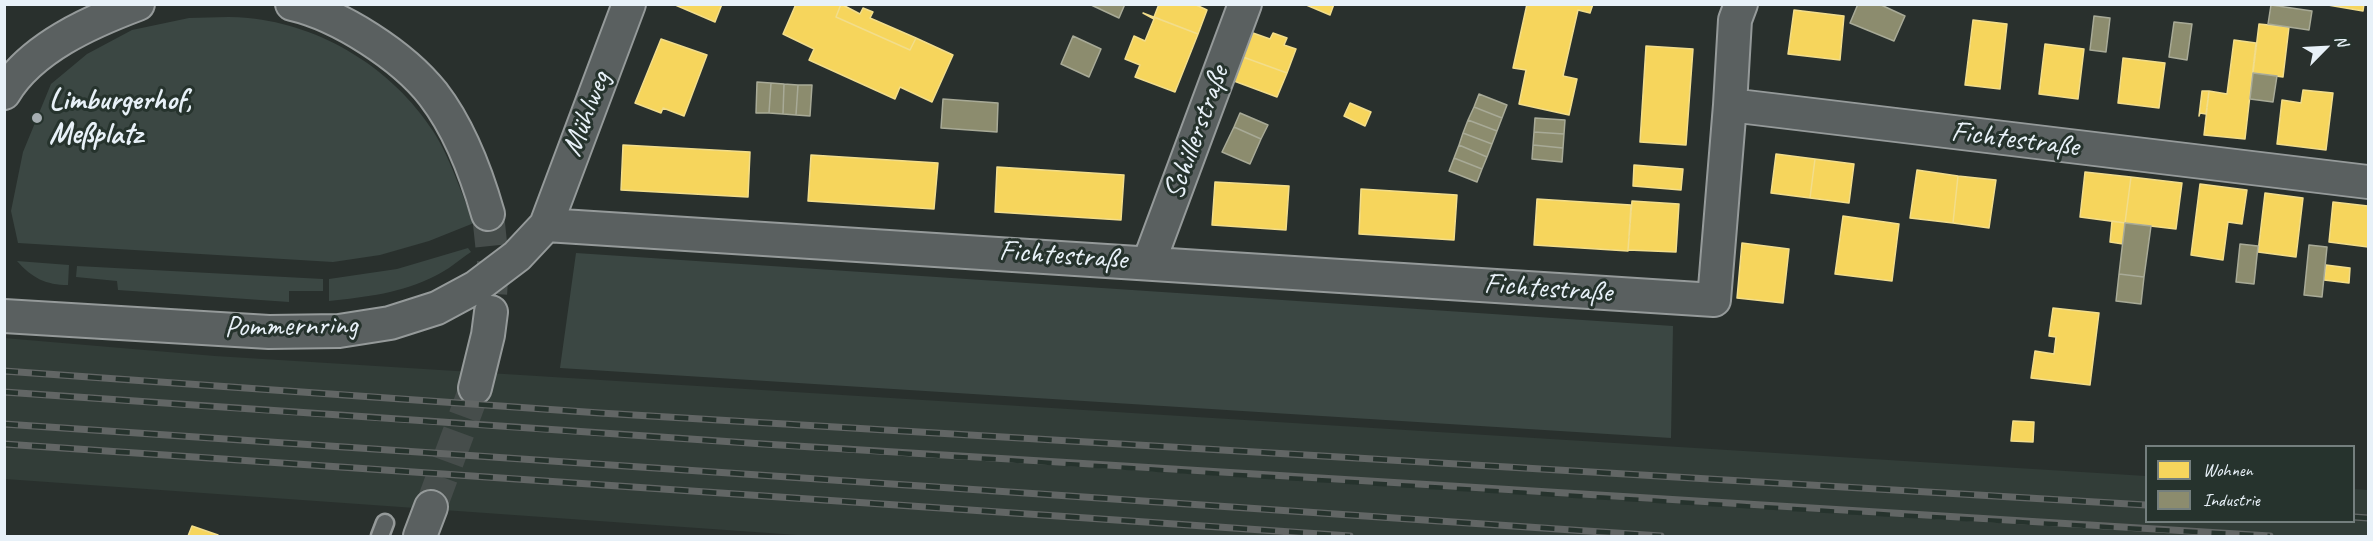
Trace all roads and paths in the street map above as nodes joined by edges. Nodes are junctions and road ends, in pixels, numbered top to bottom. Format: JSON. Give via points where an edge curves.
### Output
{"nodes":[{"id":1,"x":138,"y":4,"type":"edge"},
{"id":2,"x":292,"y":4,"type":"edge"},
{"id":3,"x":629,"y":4,"type":"edge"},
{"id":4,"x":1245,"y":4,"type":"edge"},
{"id":5,"x":1741,"y":4,"type":"edge"},
{"id":6,"x":4,"y":93,"type":"edge"},
{"id":7,"x":1730,"y":105,"type":"junction"},
{"id":8,"x":2368,"y":182,"type":"edge"},
{"id":9,"x":488,"y":214,"type":"tunnel mouth"},
{"id":10,"x":546,"y":225,"type":"junction"},
{"id":11,"x":1149,"y":262,"type":"junction"},
{"id":12,"x":491,"y":312,"type":"tunnel mouth"},
{"id":13,"x":4,"y":316,"type":"edge"},
{"id":14,"x":475,"y":388,"type":"tunnel mouth"},
{"id":15,"x":431,"y":507,"type":"tunnel mouth"},
{"id":16,"x":420,"y":537,"type":"edge"}],
"edges":[{"from":1,"to":6,"type":"street","via":[[96,19],[55,43],[13,79]]},
{"from":2,"to":9,"type":"street","via":[[353,28],[397,59],[432,94],[460,137]]},
{"from":3,"to":10,"type":"street","name":"Mühlweg"},
{"from":4,"to":11,"type":"street","name":"Schillerstraße"},
{"from":5,"to":7,"type":"street","via":[[1736,20]]},
{"from":7,"to":8,"type":"street","name":"Fichtestraße"},
{"from":7,"to":11,"type":"street","name":"Fichtestraße","via":[[1714,300]]},
{"from":10,"to":11,"type":"street","name":"Fichtestraße"},
{"from":10,"to":13,"type":"street","name":"Pommernring","via":[[517,256],[476,287],[437,308],[390,323],[339,331],[269,332]]},
{"from":12,"to":14,"type":"street"},
{"from":15,"to":16,"type":"street"}]}
